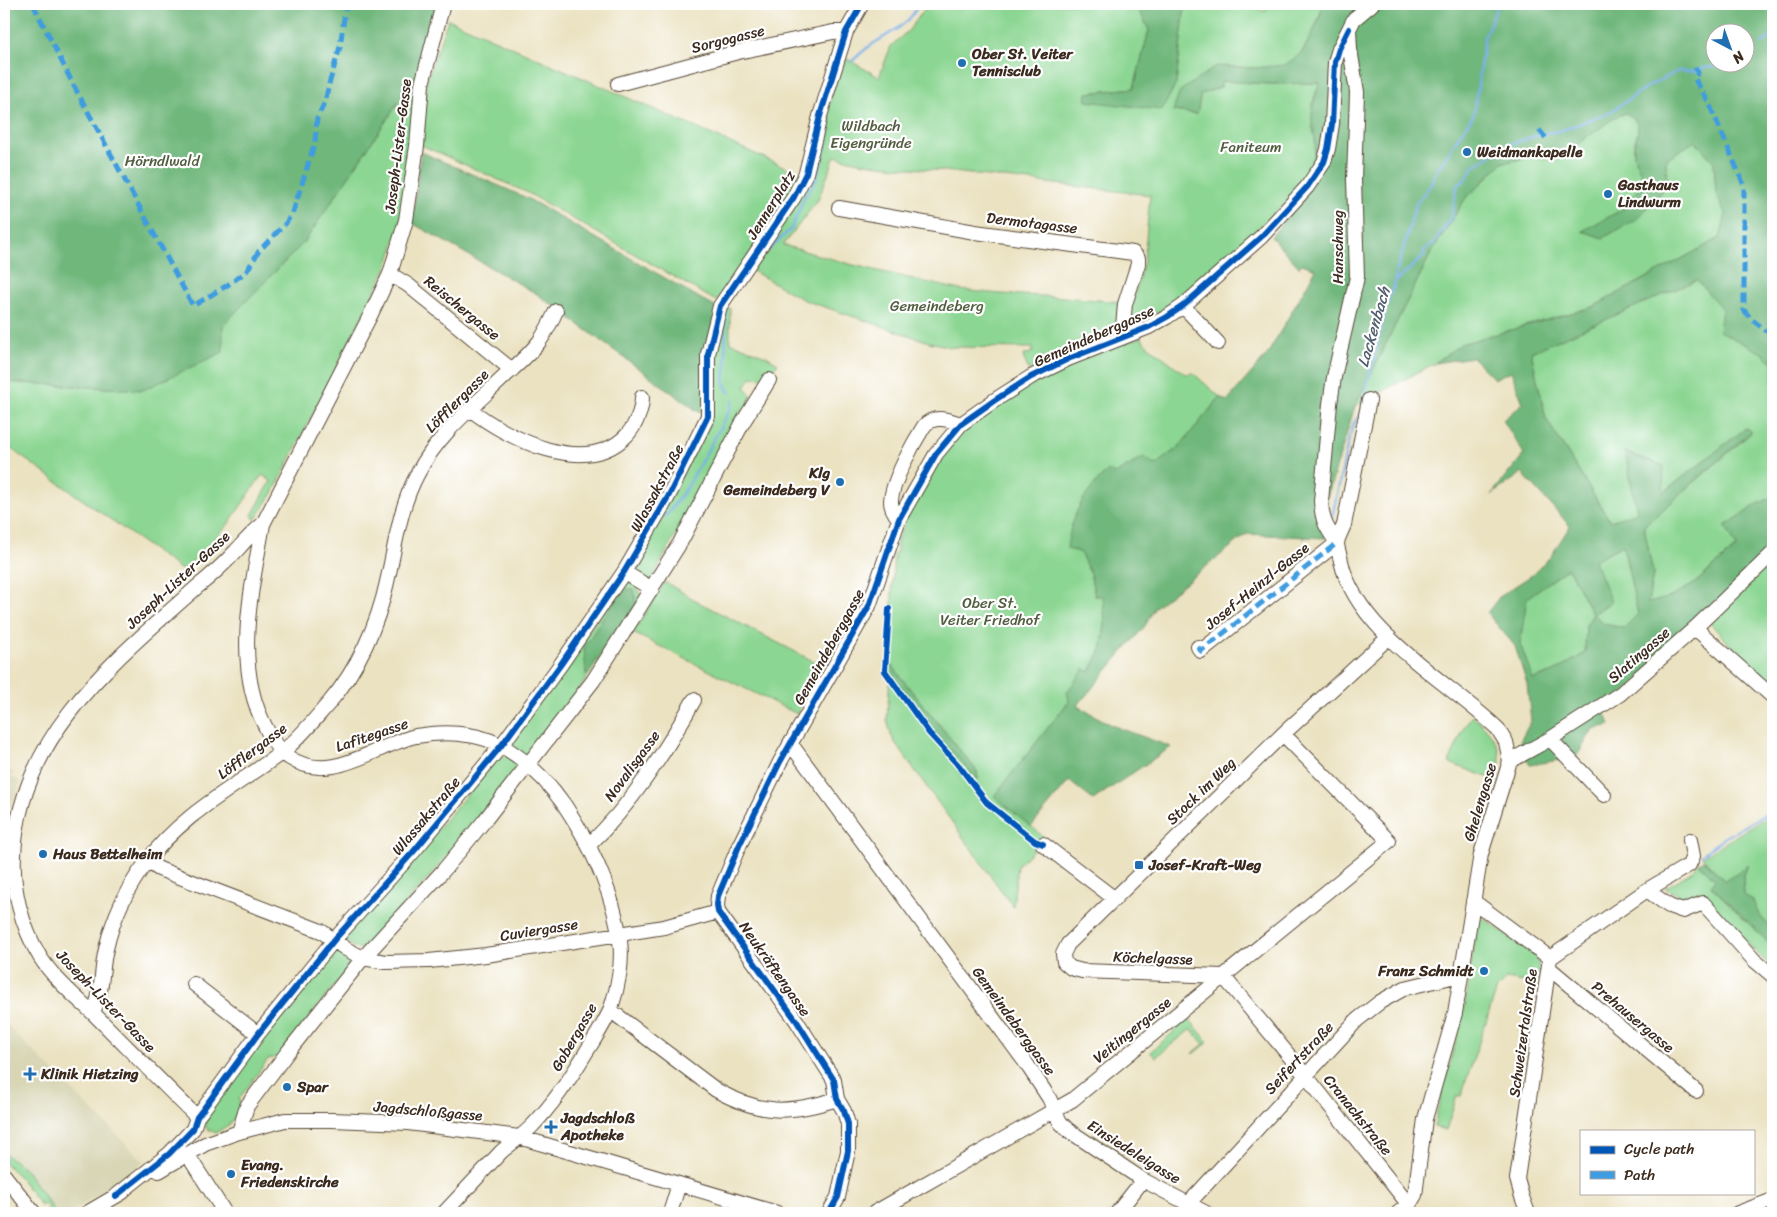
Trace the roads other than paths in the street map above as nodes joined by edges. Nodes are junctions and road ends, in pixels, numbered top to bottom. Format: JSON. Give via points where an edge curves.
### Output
{"nodes":[{"id":1,"x":443,"y":4,"type":"edge"},
{"id":2,"x":862,"y":4,"type":"edge"},
{"id":3,"x":1372,"y":4,"type":"edge"},
{"id":4,"x":1349,"y":30,"type":"junction"},
{"id":5,"x":846,"y":32,"type":"junction"},
{"id":6,"x":618,"y":84,"type":"dead end"},
{"id":7,"x":839,"y":208,"type":"dead end"},
{"id":8,"x":390,"y":274,"type":"junction"},
{"id":9,"x":1183,"y":306,"type":"junction"},
{"id":10,"x":556,"y":312,"type":"dead end"},
{"id":11,"x":1122,"y":338,"type":"junction"},
{"id":12,"x":1218,"y":343,"type":"dead end"},
{"id":13,"x":512,"y":370,"type":"junction"},
{"id":14,"x":769,"y":380,"type":"dead end"},
{"id":15,"x":642,"y":396,"type":"dead end"},
{"id":16,"x":1369,"y":400,"type":"dead end"},
{"id":17,"x":470,"y":409,"type":"junction"},
{"id":18,"x":708,"y":416,"type":"joint"},
{"id":19,"x":961,"y":424,"type":"junction"},
{"id":20,"x":899,"y":519,"type":"junction"},
{"id":21,"x":263,"y":524,"type":"junction"},
{"id":22,"x":1331,"y":534,"type":"junction"},
{"id":23,"x":1773,"y":553,"type":"edge"},
{"id":24,"x":624,"y":572,"type":"junction"},
{"id":25,"x":652,"y":589,"type":"junction"},
{"id":26,"x":1695,"y":628,"type":"junction"},
{"id":27,"x":1389,"y":637,"type":"junction"},
{"id":28,"x":1198,"y":647,"type":"dead end"},
{"id":29,"x":1773,"y":697,"type":"edge"},
{"id":30,"x":694,"y":700,"type":"dead end"},
{"id":31,"x":1283,"y":734,"type":"junction"},
{"id":32,"x":1550,"y":739,"type":"junction"},
{"id":33,"x":790,"y":743,"type":"junction"},
{"id":34,"x":502,"y":746,"type":"junction"},
{"id":35,"x":282,"y":752,"type":"junction"},
{"id":36,"x":1510,"y":760,"type":"junction"},
{"id":37,"x":529,"y":765,"type":"junction"},
{"id":38,"x":1604,"y":795,"type":"dead end"},
{"id":39,"x":1690,"y":840,"type":"dead end"},
{"id":40,"x":1043,"y":844,"type":"dead end"},
{"id":41,"x":589,"y":845,"type":"junction"},
{"id":42,"x":147,"y":861,"type":"junction"},
{"id":43,"x":1648,"y":890,"type":"junction"},
{"id":44,"x":1115,"y":899,"type":"junction"},
{"id":45,"x":1473,"y":901,"type":"junction"},
{"id":46,"x":718,"y":912,"type":"junction"},
{"id":47,"x":619,"y":935,"type":"junction"},
{"id":48,"x":334,"y":940,"type":"junction"},
{"id":49,"x":363,"y":958,"type":"junction"},
{"id":50,"x":1549,"y":963,"type":"junction"},
{"id":51,"x":1082,"y":971,"type":"joint"},
{"id":52,"x":1460,"y":975,"type":"junction"},
{"id":53,"x":1223,"y":976,"type":"junction"},
{"id":54,"x":1773,"y":976,"type":"edge"},
{"id":55,"x":194,"y":984,"type":"dead end"},
{"id":56,"x":610,"y":1010,"type":"junction"},
{"id":57,"x":92,"y":1012,"type":"junction"},
{"id":58,"x":258,"y":1034,"type":"junction"},
{"id":59,"x":1306,"y":1076,"type":"junction"},
{"id":60,"x":1696,"y":1091,"type":"dead end"},
{"id":61,"x":837,"y":1099,"type":"junction"},
{"id":62,"x":1054,"y":1111,"type":"junction"},
{"id":63,"x":195,"y":1123,"type":"junction"},
{"id":64,"x":239,"y":1132,"type":"junction"},
{"id":65,"x":519,"y":1137,"type":"junction"},
{"id":66,"x":205,"y":1144,"type":"junction"},
{"id":67,"x":187,"y":1154,"type":"junction"},
{"id":68,"x":4,"y":1175,"type":"edge"},
{"id":69,"x":1143,"y":1180,"type":"junction"},
{"id":70,"x":679,"y":1184,"type":"junction"},
{"id":71,"x":116,"y":1196,"type":"junction"},
{"id":72,"x":1773,"y":1200,"type":"edge"},
{"id":73,"x":1188,"y":1204,"type":"junction"},
{"id":74,"x":890,"y":1209,"type":"edge"},
{"id":75,"x":1404,"y":1209,"type":"edge"},
{"id":76,"x":34,"y":1213,"type":"edge"},
{"id":77,"x":87,"y":1213,"type":"edge"},
{"id":78,"x":224,"y":1213,"type":"edge"},
{"id":79,"x":444,"y":1213,"type":"edge"},
{"id":80,"x":670,"y":1213,"type":"edge"},
{"id":81,"x":777,"y":1213,"type":"edge"},
{"id":82,"x":830,"y":1213,"type":"edge"},
{"id":83,"x":874,"y":1213,"type":"edge"},
{"id":84,"x":1117,"y":1213,"type":"edge"},
{"id":85,"x":1206,"y":1213,"type":"edge"},
{"id":86,"x":1528,"y":1213,"type":"edge"},
{"id":87,"x":1738,"y":1213,"type":"edge"}],
"edges":[{"from":1,"to":8,"type":"street","name":"Joseph-Lister-Gasse","via":[[422,84],[406,220]]},
{"from":2,"to":5,"type":"street","name":"Jennerplatz"},
{"from":3,"to":4,"type":"street","via":[[1354,19]]},
{"from":4,"to":9,"type":"street","name":"Gemeindeberggasse","via":[[1335,62],[1332,124],[1324,162],[1298,197],[1261,237]]},
{"from":4,"to":22,"type":"street","name":"Hanschweg","via":[[1356,92],[1357,277],[1330,404],[1321,501],[1322,517]]},
{"from":5,"to":6,"type":"street","name":"Sorgogasse","via":[[738,52]]},
{"from":5,"to":18,"type":"street","name":"Jennerplatz","via":[[806,173],[794,197],[720,306],[708,354]]},
{"from":7,"to":11,"type":"street","name":"Dermotagasse","via":[[975,232],[1133,252],[1138,264],[1125,304]]},
{"from":8,"to":13,"type":"street","name":"Reischergasse"},
{"from":8,"to":21,"type":"street","name":"Joseph-Lister-Gasse"},
{"from":9,"to":11,"type":"street","name":"Gemeindeberggasse","via":[[1149,327]]},
{"from":9,"to":12,"type":"street"},
{"from":10,"to":13,"type":"street","name":"Löfflergasse","via":[[539,342]]},
{"from":11,"to":19,"type":"street","name":"Gemeindeberggasse","via":[[1031,377]]},
{"from":13,"to":17,"type":"street","name":"Löfflergasse"},
{"from":14,"to":25,"type":"street"},
{"from":15,"to":17,"type":"street","via":[[632,429],[614,446],[592,453],[566,453],[534,445],[500,430]]},
{"from":16,"to":22,"type":"street","via":[[1344,524]]},
{"from":17,"to":35,"type":"street","name":"Löfflergasse","via":[[427,457],[408,493],[395,535],[383,598],[360,655],[332,700]]},
{"from":18,"to":24,"type":"street","name":"Wlassakstraße","via":[[668,497]]},
{"from":19,"to":20,"type":"street","name":"Gemeindeberggasse","via":[[936,454]]},
{"from":19,"to":20,"type":"street","via":[[936,419],[924,426],[892,494],[891,506]]},
{"from":20,"to":33,"type":"street","name":"Gemeindeberggasse","via":[[869,606]]},
{"from":21,"to":35,"type":"street","name":"Lafitegasse","via":[[248,616],[248,660],[261,719]]},
{"from":21,"to":57,"type":"street","name":"Joseph-Lister-Gasse","via":[[94,682],[46,746],[32,774],[14,839],[14,884],[19,905],[40,957]]},
{"from":22,"to":27,"type":"street","name":"Ghelengasse","via":[[1358,601]]},
{"from":22,"to":28,"type":"street","name":"Josef-Heinzl-Gasse","via":[[1201,651]]},
{"from":23,"to":26,"type":"street","name":"Slatingasse"},
{"from":24,"to":25,"type":"street"},
{"from":24,"to":34,"type":"street","name":"Wlassakstraße"},
{"from":25,"to":37,"type":"street","via":[[593,681]]},
{"from":26,"to":29,"type":"street"},
{"from":26,"to":32,"type":"street","name":"Slatingasse","via":[[1620,694]]},
{"from":27,"to":31,"type":"street","name":"Stock im Weg"},
{"from":27,"to":36,"type":"street","name":"Ghelengasse","via":[[1498,730],[1506,742]]},
{"from":30,"to":41,"type":"street","name":"Novalisgasse","via":[[645,779]]},
{"from":31,"to":44,"type":"street","name":"Stock im Weg"},
{"from":31,"to":53,"type":"street","name":"Veitingergasse","via":[[1389,841]]},
{"from":32,"to":36,"type":"street","name":"Slatingasse"},
{"from":32,"to":38,"type":"street"},
{"from":33,"to":46,"type":"street","via":[[724,879],[718,896]]},
{"from":33,"to":62,"type":"street","name":"Gemeindeberggasse","via":[[1026,1063]]},
{"from":34,"to":35,"type":"street","name":"Lafitegasse","via":[[479,736],[444,733],[417,736],[366,757],[318,767],[296,761]]},
{"from":34,"to":37,"type":"street"},
{"from":34,"to":48,"type":"street","name":"Wlassakstraße"},
{"from":35,"to":42,"type":"street","name":"Löfflergasse","via":[[190,818]]},
{"from":36,"to":45,"type":"street","name":"Ghelengasse","via":[[1481,854]]},
{"from":37,"to":41,"type":"street","name":"Gobergasse","via":[[560,799]]},
{"from":37,"to":49,"type":"street","via":[[443,871]]},
{"from":39,"to":43,"type":"street","name":"Schweizertalstraße","via":[[1693,856],[1690,865]]},
{"from":40,"to":44,"type":"street"},
{"from":41,"to":47,"type":"street","name":"Gobergasse","via":[[608,894]]},
{"from":42,"to":48,"type":"street","via":[[321,931]]},
{"from":42,"to":57,"type":"street","name":"Löfflergasse","via":[[113,923],[98,1003]]},
{"from":43,"to":50,"type":"street","name":"Schweizertalstraße"},
{"from":43,"to":54,"type":"street","via":[[1668,906],[1683,911],[1703,903],[1754,960]]},
{"from":44,"to":51,"type":"street","name":"Stock im Weg","via":[[1068,944],[1063,954],[1064,962]]},
{"from":45,"to":50,"type":"street","name":"Prehausergasse"},
{"from":45,"to":52,"type":"street","name":"Ghelengasse"},
{"from":46,"to":47,"type":"street","name":"Cuviergasse"},
{"from":46,"to":61,"type":"street","name":"Neukräftengasse","via":[[815,1050],[834,1080]]},
{"from":47,"to":49,"type":"street","name":"Cuviergasse","via":[[430,961],[386,962]]},
{"from":47,"to":56,"type":"street","name":"Gobergasse","via":[[619,967]]},
{"from":48,"to":49,"type":"street"},
{"from":48,"to":58,"type":"street","name":"Wlassakstraße"},
{"from":49,"to":64,"type":"street","via":[[247,1106]]},
{"from":50,"to":60,"type":"street","name":"Prehausergasse"},
{"from":50,"to":86,"type":"street","name":"Schweizertalstraße","via":[[1518,1179]]},
{"from":51,"to":53,"type":"street","name":"Köchelgasse"},
{"from":52,"to":59,"type":"street","name":"Seifertstraße","via":[[1405,988],[1380,1002],[1357,1020]]},
{"from":52,"to":75,"type":"street","name":"Ghelengasse","via":[[1455,1013],[1425,1119],[1414,1194]]},
{"from":53,"to":59,"type":"street","name":"Cranachstraße"},
{"from":53,"to":62,"type":"street","name":"Veitingergasse","via":[[1072,1100]]},
{"from":55,"to":58,"type":"street"},
{"from":56,"to":61,"type":"street","via":[[735,1101],[772,1110],[788,1110]]},
{"from":56,"to":65,"type":"street","name":"Gobergasse","via":[[554,1100],[532,1127]]},
{"from":57,"to":63,"type":"street","name":"Joseph-Lister-Gasse"},
{"from":58,"to":63,"type":"street","name":"Wlassakstraße"},
{"from":59,"to":73,"type":"street","name":"Seifertstraße"},
{"from":59,"to":75,"type":"street","name":"Cranachstraße"},
{"from":61,"to":82,"type":"street","name":"Neukräftengasse","via":[[848,1124],[848,1152],[838,1197]]},
{"from":62,"to":69,"type":"street","name":"Einsiedeleigasse","via":[[1068,1130]]},
{"from":62,"to":74,"type":"street","name":"Veitingergasse"},
{"from":63,"to":66,"type":"street"},
{"from":63,"to":71,"type":"street","name":"Wlassakstraße","via":[[169,1154]]},
{"from":64,"to":65,"type":"street","name":"Jagdschloßgasse","via":[[286,1120],[332,1120],[408,1123]]},
{"from":64,"to":66,"type":"street","name":"Jagdschloßgasse"},
{"from":65,"to":70,"type":"street","name":"Jagdschloßgasse"},
{"from":65,"to":79,"type":"street","name":"Gobergasse"},
{"from":66,"to":67,"type":"street","name":"Jagdschloßgasse"},
{"from":67,"to":71,"type":"street","name":"Jagdschloßgasse"},
{"from":67,"to":78,"type":"street"},
{"from":68,"to":76,"type":"street"},
{"from":69,"to":73,"type":"street","name":"Einsiedeleigasse"},
{"from":69,"to":84,"type":"street"},
{"from":70,"to":80,"type":"street"},
{"from":70,"to":81,"type":"street","name":"Jagdschloßgasse"},
{"from":71,"to":77,"type":"street","name":"Jagdschloßgasse"},
{"from":72,"to":87,"type":"street"},
{"from":73,"to":85,"type":"street","name":"Einsiedeleigasse"},
{"from":74,"to":83,"type":"street","name":"Veitingergasse"}]}
